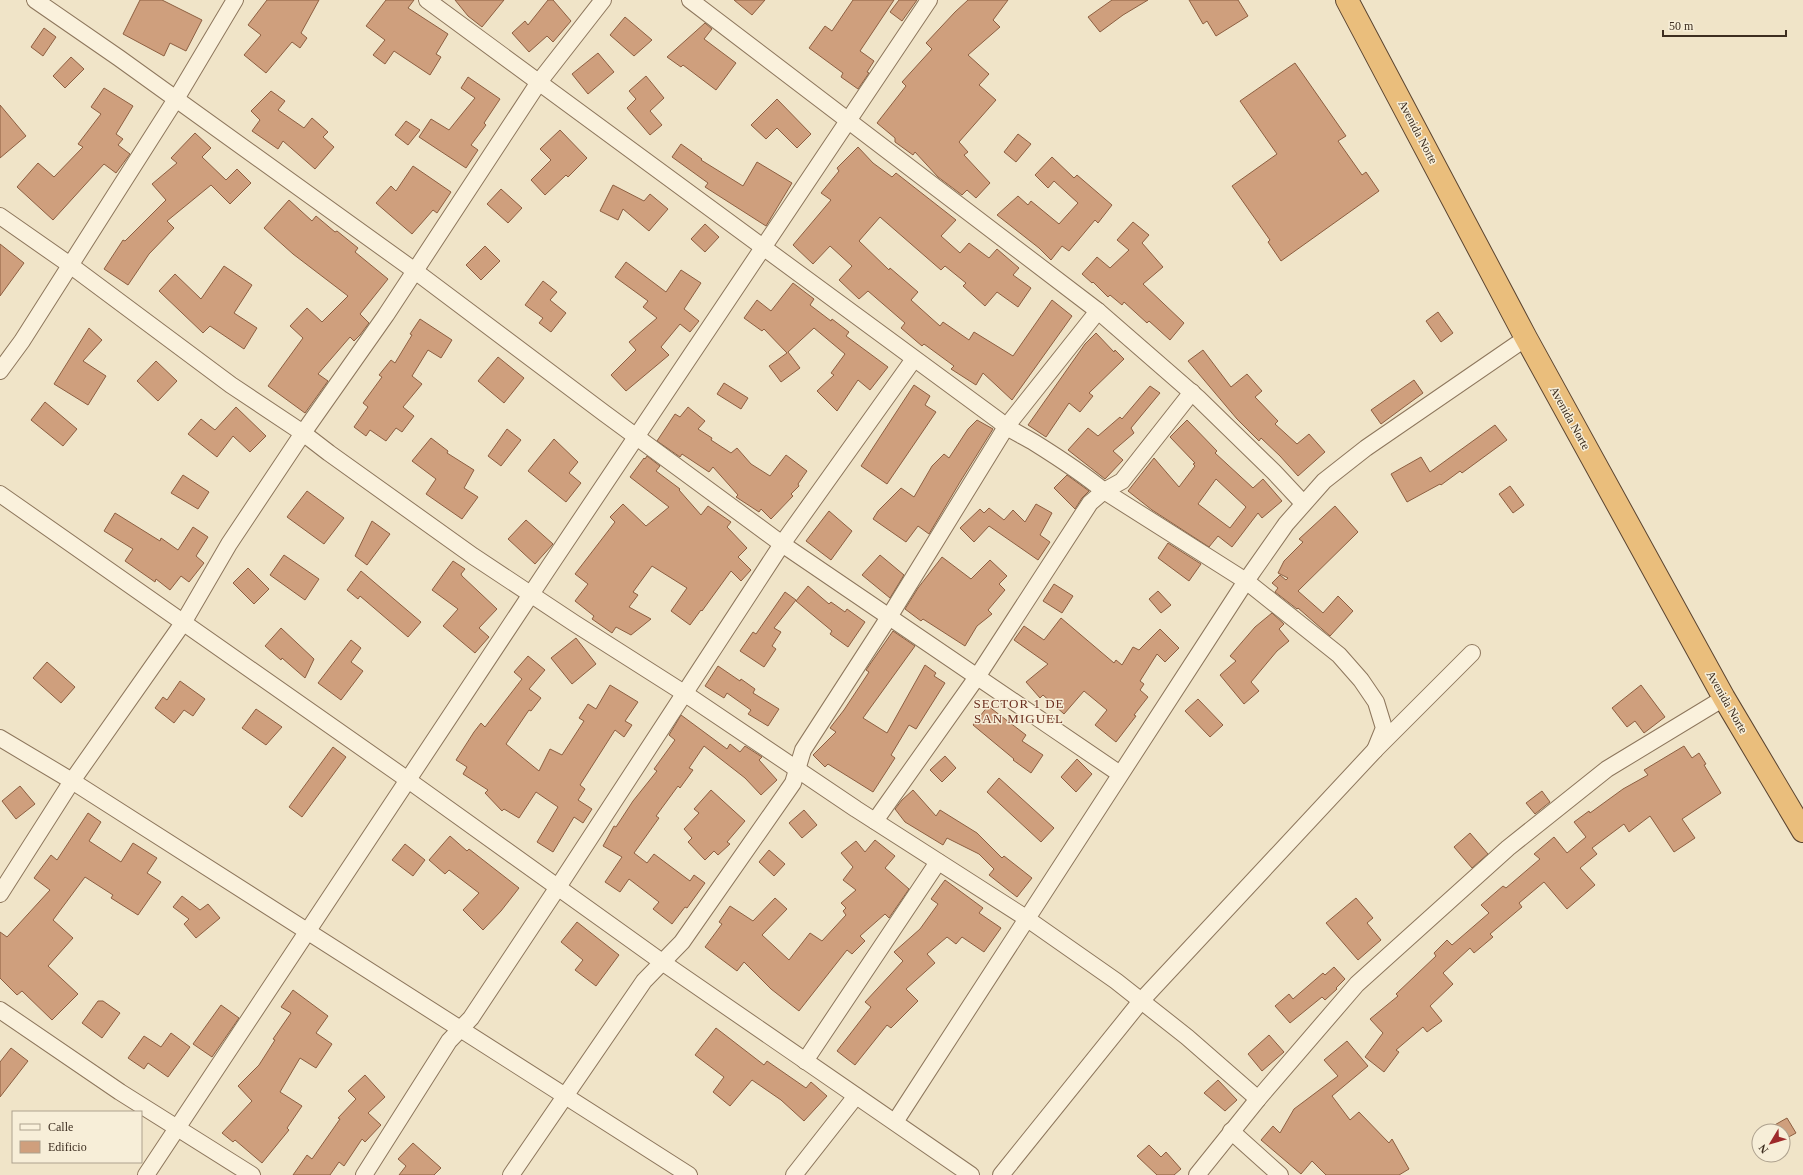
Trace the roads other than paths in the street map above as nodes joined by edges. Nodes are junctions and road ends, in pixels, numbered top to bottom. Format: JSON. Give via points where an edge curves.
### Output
{"nodes":[{"id":1,"x":36,"y":0,"type":"edge"},
{"id":2,"x":235,"y":0,"type":"edge"},
{"id":3,"x":428,"y":0,"type":"edge"},
{"id":4,"x":603,"y":0,"type":"edge"},
{"id":5,"x":690,"y":0,"type":"edge"},
{"id":6,"x":929,"y":0,"type":"edge"},
{"id":7,"x":1347,"y":0,"type":"edge"},
{"id":8,"x":540,"y":82,"type":"junction"},
{"id":9,"x":176,"y":99,"type":"junction"},
{"id":10,"x":848,"y":121,"type":"junction"},
{"id":11,"x":0,"y":216,"type":"edge"},
{"id":12,"x":763,"y":248,"type":"junction"},
{"id":13,"x":70,"y":265,"type":"junction"},
{"id":14,"x":415,"y":271,"type":"junction"},
{"id":15,"x":1098,"y":311,"type":"junction"},
{"id":16,"x":1526,"y":338,"type":"junction"},
{"id":17,"x":914,"y":359,"type":"junction"},
{"id":18,"x":0,"y":371,"type":"edge"},
{"id":19,"x":1192,"y":392,"type":"junction"},
{"id":20,"x":1006,"y":427,"type":"junction"},
{"id":21,"x":303,"y":433,"type":"junction"},
{"id":22,"x":636,"y":437,"type":"junction"},
{"id":23,"x":1104,"y":491,"type":"junction"},
{"id":24,"x":0,"y":494,"type":"edge"},
{"id":25,"x":1303,"y":503,"type":"junction"},
{"id":26,"x":782,"y":544,"type":"junction"},
{"id":27,"x":1246,"y":581,"type":"junction"},
{"id":28,"x":531,"y":594,"type":"junction"},
{"id":29,"x":889,"y":617,"type":"junction"},
{"id":30,"x":183,"y":623,"type":"junction"},
{"id":31,"x":1472,"y":653,"type":"dead end"},
{"id":32,"x":977,"y":677,"type":"junction"},
{"id":33,"x":684,"y":693,"type":"junction"},
{"id":34,"x":1724,"y":698,"type":"junction"},
{"id":35,"x":0,"y":738,"type":"edge"},
{"id":36,"x":1375,"y":750,"type":"junction"},
{"id":37,"x":797,"y":769,"type":"junction"},
{"id":38,"x":1120,"y":774,"type":"junction"},
{"id":39,"x":408,"y":780,"type":"junction"},
{"id":40,"x":72,"y":781,"type":"junction"},
{"id":41,"x":875,"y":821,"type":"junction"},
{"id":42,"x":1803,"y":831,"type":"edge"},
{"id":43,"x":938,"y":862,"type":"junction"},
{"id":44,"x":558,"y":887,"type":"junction"},
{"id":45,"x":0,"y":894,"type":"edge"},
{"id":46,"x":1026,"y":918,"type":"junction"},
{"id":47,"x":308,"y":931,"type":"junction"},
{"id":48,"x":662,"y":962,"type":"junction"},
{"id":49,"x":1141,"y":1002,"type":"junction"},
{"id":50,"x":0,"y":1010,"type":"edge"},
{"id":51,"x":461,"y":1028,"type":"junction"},
{"id":52,"x":805,"y":1061,"type":"junction"},
{"id":53,"x":566,"y":1095,"type":"junction"},
{"id":54,"x":856,"y":1096,"type":"junction"},
{"id":55,"x":1258,"y":1099,"type":"junction"},
{"id":56,"x":895,"y":1122,"type":"junction"},
{"id":57,"x":178,"y":1128,"type":"junction"},
{"id":58,"x":1231,"y":1131,"type":"junction"},
{"id":59,"x":146,"y":1175,"type":"edge"},
{"id":60,"x":252,"y":1175,"type":"edge"},
{"id":61,"x":364,"y":1175,"type":"edge"},
{"id":62,"x":511,"y":1175,"type":"edge"},
{"id":63,"x":689,"y":1175,"type":"edge"},
{"id":64,"x":794,"y":1175,"type":"edge"},
{"id":65,"x":970,"y":1175,"type":"edge"},
{"id":66,"x":1001,"y":1175,"type":"edge"},
{"id":67,"x":1197,"y":1175,"type":"edge"},
{"id":68,"x":1280,"y":1175,"type":"edge"}],
"edges":[{"from":1,"to":9,"type":"street"},
{"from":2,"to":9,"type":"street"},
{"from":3,"to":8,"type":"street"},
{"from":4,"to":8,"type":"street"},
{"from":5,"to":10,"type":"street"},
{"from":6,"to":10,"type":"street"},
{"from":7,"to":16,"type":"highway","name":"Avenida Norte"},
{"from":8,"to":12,"type":"street"},
{"from":8,"to":14,"type":"street"},
{"from":9,"to":13,"type":"street"},
{"from":9,"to":14,"type":"street"},
{"from":10,"to":12,"type":"street"},
{"from":10,"to":15,"type":"street"},
{"from":11,"to":13,"type":"street"},
{"from":12,"to":17,"type":"street"},
{"from":12,"to":22,"type":"street"},
{"from":13,"to":18,"type":"street"},
{"from":13,"to":21,"type":"street","via":[[231,385]]},
{"from":14,"to":21,"type":"street"},
{"from":14,"to":22,"type":"street"},
{"from":15,"to":19,"type":"street"},
{"from":15,"to":20,"type":"street"},
{"from":16,"to":25,"type":"street","via":[[1366,448],[1324,481]]},
{"from":16,"to":34,"type":"highway","name":"Avenida Norte"},
{"from":17,"to":20,"type":"street"},
{"from":17,"to":26,"type":"street"},
{"from":19,"to":23,"type":"street","via":[[1122,481]]},
{"from":19,"to":25,"type":"street"},
{"from":20,"to":23,"type":"street","via":[[1083,474]]},
{"from":20,"to":29,"type":"street"},
{"from":21,"to":28,"type":"street"},
{"from":21,"to":30,"type":"street","via":[[229,544]]},
{"from":22,"to":26,"type":"street"},
{"from":22,"to":28,"type":"street"},
{"from":23,"to":27,"type":"street"},
{"from":23,"to":32,"type":"street","via":[[1090,503]]},
{"from":24,"to":30,"type":"street"},
{"from":25,"to":27,"type":"street"},
{"from":26,"to":29,"type":"street"},
{"from":26,"to":33,"type":"street"},
{"from":27,"to":36,"type":"street","via":[[1339,655],[1361,680],[1376,702],[1384,728]]},
{"from":27,"to":38,"type":"street"},
{"from":28,"to":33,"type":"street"},
{"from":28,"to":39,"type":"street"},
{"from":29,"to":32,"type":"street"},
{"from":29,"to":37,"type":"street","via":[[803,750]]},
{"from":30,"to":39,"type":"street"},
{"from":30,"to":40,"type":"street"},
{"from":31,"to":36,"type":"street"},
{"from":32,"to":38,"type":"street"},
{"from":32,"to":41,"type":"street"},
{"from":33,"to":37,"type":"street"},
{"from":33,"to":44,"type":"street"},
{"from":34,"to":42,"type":"highway","name":"Avenida Norte"},
{"from":34,"to":55,"type":"street","via":[[1607,769],[1508,848],[1357,984]]},
{"from":35,"to":40,"type":"street"},
{"from":36,"to":49,"type":"street"},
{"from":37,"to":41,"type":"street"},
{"from":37,"to":48,"type":"street","via":[[793,783],[686,935]]},
{"from":38,"to":46,"type":"street"},
{"from":39,"to":44,"type":"street"},
{"from":39,"to":47,"type":"street"},
{"from":40,"to":45,"type":"street"},
{"from":40,"to":47,"type":"street"},
{"from":41,"to":43,"type":"street"},
{"from":43,"to":46,"type":"street"},
{"from":43,"to":52,"type":"street"},
{"from":44,"to":48,"type":"street"},
{"from":44,"to":51,"type":"street","via":[[471,1018]]},
{"from":46,"to":49,"type":"street","via":[[1116,981]]},
{"from":46,"to":56,"type":"street"},
{"from":47,"to":51,"type":"street"},
{"from":47,"to":57,"type":"street"},
{"from":48,"to":52,"type":"street"},
{"from":48,"to":53,"type":"street","via":[[644,981]]},
{"from":49,"to":55,"type":"street","via":[[1187,1037]]},
{"from":49,"to":66,"type":"street"},
{"from":50,"to":57,"type":"street","via":[[120,1092]]},
{"from":51,"to":53,"type":"street"},
{"from":51,"to":61,"type":"street","via":[[449,1041]]},
{"from":52,"to":54,"type":"street"},
{"from":53,"to":62,"type":"street"},
{"from":53,"to":63,"type":"street"},
{"from":54,"to":56,"type":"street"},
{"from":54,"to":64,"type":"street"},
{"from":55,"to":58,"type":"street"},
{"from":56,"to":65,"type":"street"},
{"from":57,"to":59,"type":"street"},
{"from":57,"to":60,"type":"street"},
{"from":58,"to":67,"type":"street"},
{"from":58,"to":68,"type":"street"}]}
